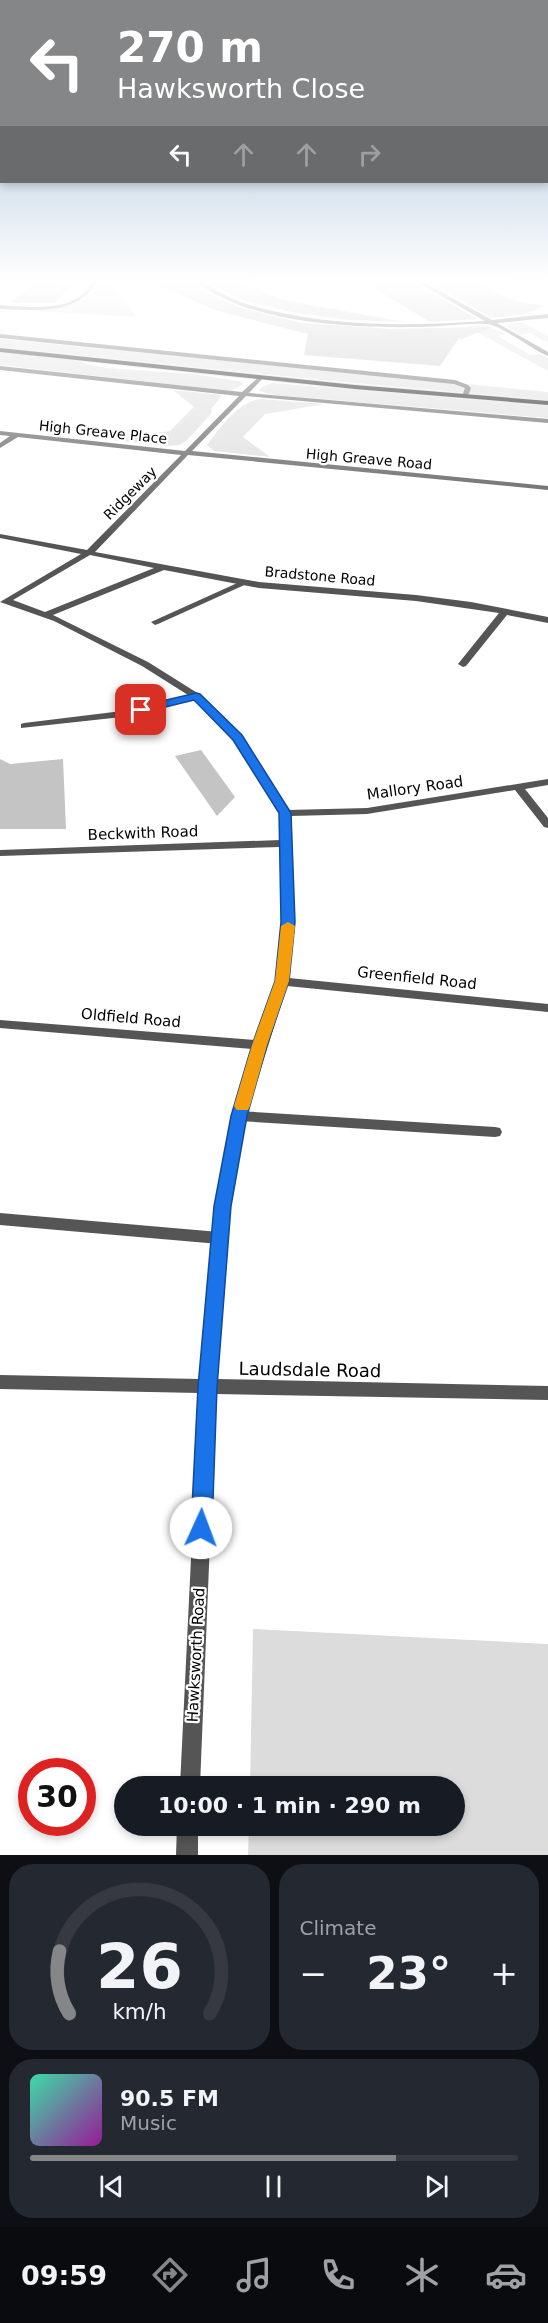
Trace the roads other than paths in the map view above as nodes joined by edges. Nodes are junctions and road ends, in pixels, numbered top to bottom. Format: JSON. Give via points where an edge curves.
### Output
{"nodes":[{"id":1,"x":154,"y":367,"type":"edge"},
{"id":2,"x":302,"y":367,"type":"edge"},
{"id":3,"x":0,"y":368,"type":"edge"},
{"id":4,"x":260,"y":378,"type":"junction"},
{"id":5,"x":243,"y":394,"type":"junction"},
{"id":6,"x":465,"y":396,"type":"junction"},
{"id":7,"x":548,"y":403,"type":"edge"},
{"id":8,"x":548,"y":421,"type":"edge"},
{"id":9,"x":0,"y":433,"type":"edge"},
{"id":10,"x":16,"y":435,"type":"junction"},
{"id":11,"x":0,"y":446,"type":"edge"},
{"id":12,"x":188,"y":453,"type":"junction"},
{"id":13,"x":548,"y":488,"type":"edge"},
{"id":14,"x":0,"y":536,"type":"edge"},
{"id":15,"x":90,"y":552,"type":"junction"},
{"id":16,"x":163,"y":566,"type":"junction"},
{"id":17,"x":247,"y":582,"type":"junction"},
{"id":18,"x":4,"y":602,"type":"edge"},
{"id":19,"x":505,"y":611,"type":"junction"},
{"id":20,"x":45,"y":615,"type":"junction"},
{"id":21,"x":548,"y":620,"type":"edge"},
{"id":22,"x":155,"y":622,"type":"dead end"},
{"id":23,"x":463,"y":664,"type":"dead end"},
{"id":24,"x":196,"y":696,"type":"junction"},
{"id":25,"x":24,"y":726,"type":"dead end"},
{"id":26,"x":548,"y":782,"type":"edge"},
{"id":27,"x":519,"y":788,"type":"junction"},
{"id":28,"x":285,"y":813,"type":"junction"},
{"id":29,"x":548,"y":825,"type":"edge"},
{"id":30,"x":287,"y":843,"type":"junction"},
{"id":31,"x":0,"y":853,"type":"edge"},
{"id":32,"x":282,"y":981,"type":"junction"},
{"id":33,"x":548,"y":1008,"type":"edge"},
{"id":34,"x":0,"y":1024,"type":"edge"},
{"id":35,"x":260,"y":1045,"type":"junction"},
{"id":36,"x":239,"y":1116,"type":"junction"},
{"id":37,"x":495,"y":1132,"type":"dead end"},
{"id":38,"x":0,"y":1219,"type":"edge"},
{"id":39,"x":219,"y":1238,"type":"junction"},
{"id":40,"x":0,"y":1382,"type":"edge"},
{"id":41,"x":208,"y":1387,"type":"junction"},
{"id":42,"x":548,"y":1393,"type":"edge"},
{"id":43,"x":190,"y":1776,"type":"edge"},
{"id":44,"x":188,"y":1836,"type":"edge"},
{"id":45,"x":187,"y":1855,"type":"edge"}],
"edges":[{"from":1,"to":4,"type":"main road"},
{"from":2,"to":6,"type":"street","via":[[454,382],[468,388]]},
{"from":3,"to":5,"type":"street"},
{"from":4,"to":5,"type":"street","name":"Ridgeway"},
{"from":4,"to":6,"type":"main road"},
{"from":5,"to":8,"type":"street"},
{"from":5,"to":12,"type":"street","name":"Ridgeway"},
{"from":6,"to":7,"type":"main road"},
{"from":9,"to":10,"type":"street","name":"High Greave Place"},
{"from":10,"to":11,"type":"street","name":"High Greave Place"},
{"from":10,"to":12,"type":"street","name":"High Greave Place"},
{"from":12,"to":13,"type":"street","name":"High Greave Road"},
{"from":12,"to":15,"type":"street","name":"Ridgeway"},
{"from":14,"to":15,"type":"street","name":"Bradstone Road"},
{"from":15,"to":16,"type":"street","name":"Bradstone Road"},
{"from":15,"to":18,"type":"street","name":"Ridgeway"},
{"from":16,"to":17,"type":"street","name":"Bradstone Road"},
{"from":16,"to":20,"type":"street"},
{"from":17,"to":19,"type":"street","name":"Bradstone Road"},
{"from":17,"to":22,"type":"street"},
{"from":18,"to":20,"type":"street","name":"Hawksworth Road"},
{"from":19,"to":21,"type":"street","name":"Bradstone Road"},
{"from":19,"to":23,"type":"street"},
{"from":20,"to":24,"type":"street","name":"Hawksworth Road","via":[[145,664]]},
{"from":24,"to":25,"type":"street","via":[[122,714]]},
{"from":24,"to":28,"type":"street","name":"Hawksworth Road","via":[[238,738]]},
{"from":26,"to":27,"type":"street","name":"Mallory Road"},
{"from":27,"to":28,"type":"street","name":"Mallory Road","via":[[367,811]]},
{"from":27,"to":29,"type":"street"},
{"from":28,"to":30,"type":"street","name":"Hawksworth Road"},
{"from":30,"to":31,"type":"street","name":"Beckwith Road"},
{"from":30,"to":32,"type":"street","name":"Hawksworth Road","via":[[288,922]]},
{"from":32,"to":33,"type":"street","name":"Greenfield Road"},
{"from":32,"to":35,"type":"street","name":"Hawksworth Road"},
{"from":34,"to":35,"type":"street","name":"Oldfield Road"},
{"from":35,"to":36,"type":"street","name":"Hawksworth Road"},
{"from":36,"to":37,"type":"street"},
{"from":36,"to":39,"type":"street","name":"Hawksworth Road"},
{"from":38,"to":39,"type":"street"},
{"from":39,"to":41,"type":"street","name":"Hawksworth Road"},
{"from":40,"to":41,"type":"street","name":"Laudsdale Road"},
{"from":41,"to":42,"type":"street","name":"Laudsdale Road"},
{"from":41,"to":43,"type":"street","name":"Hawksworth Road"},
{"from":44,"to":45,"type":"street"}]}
